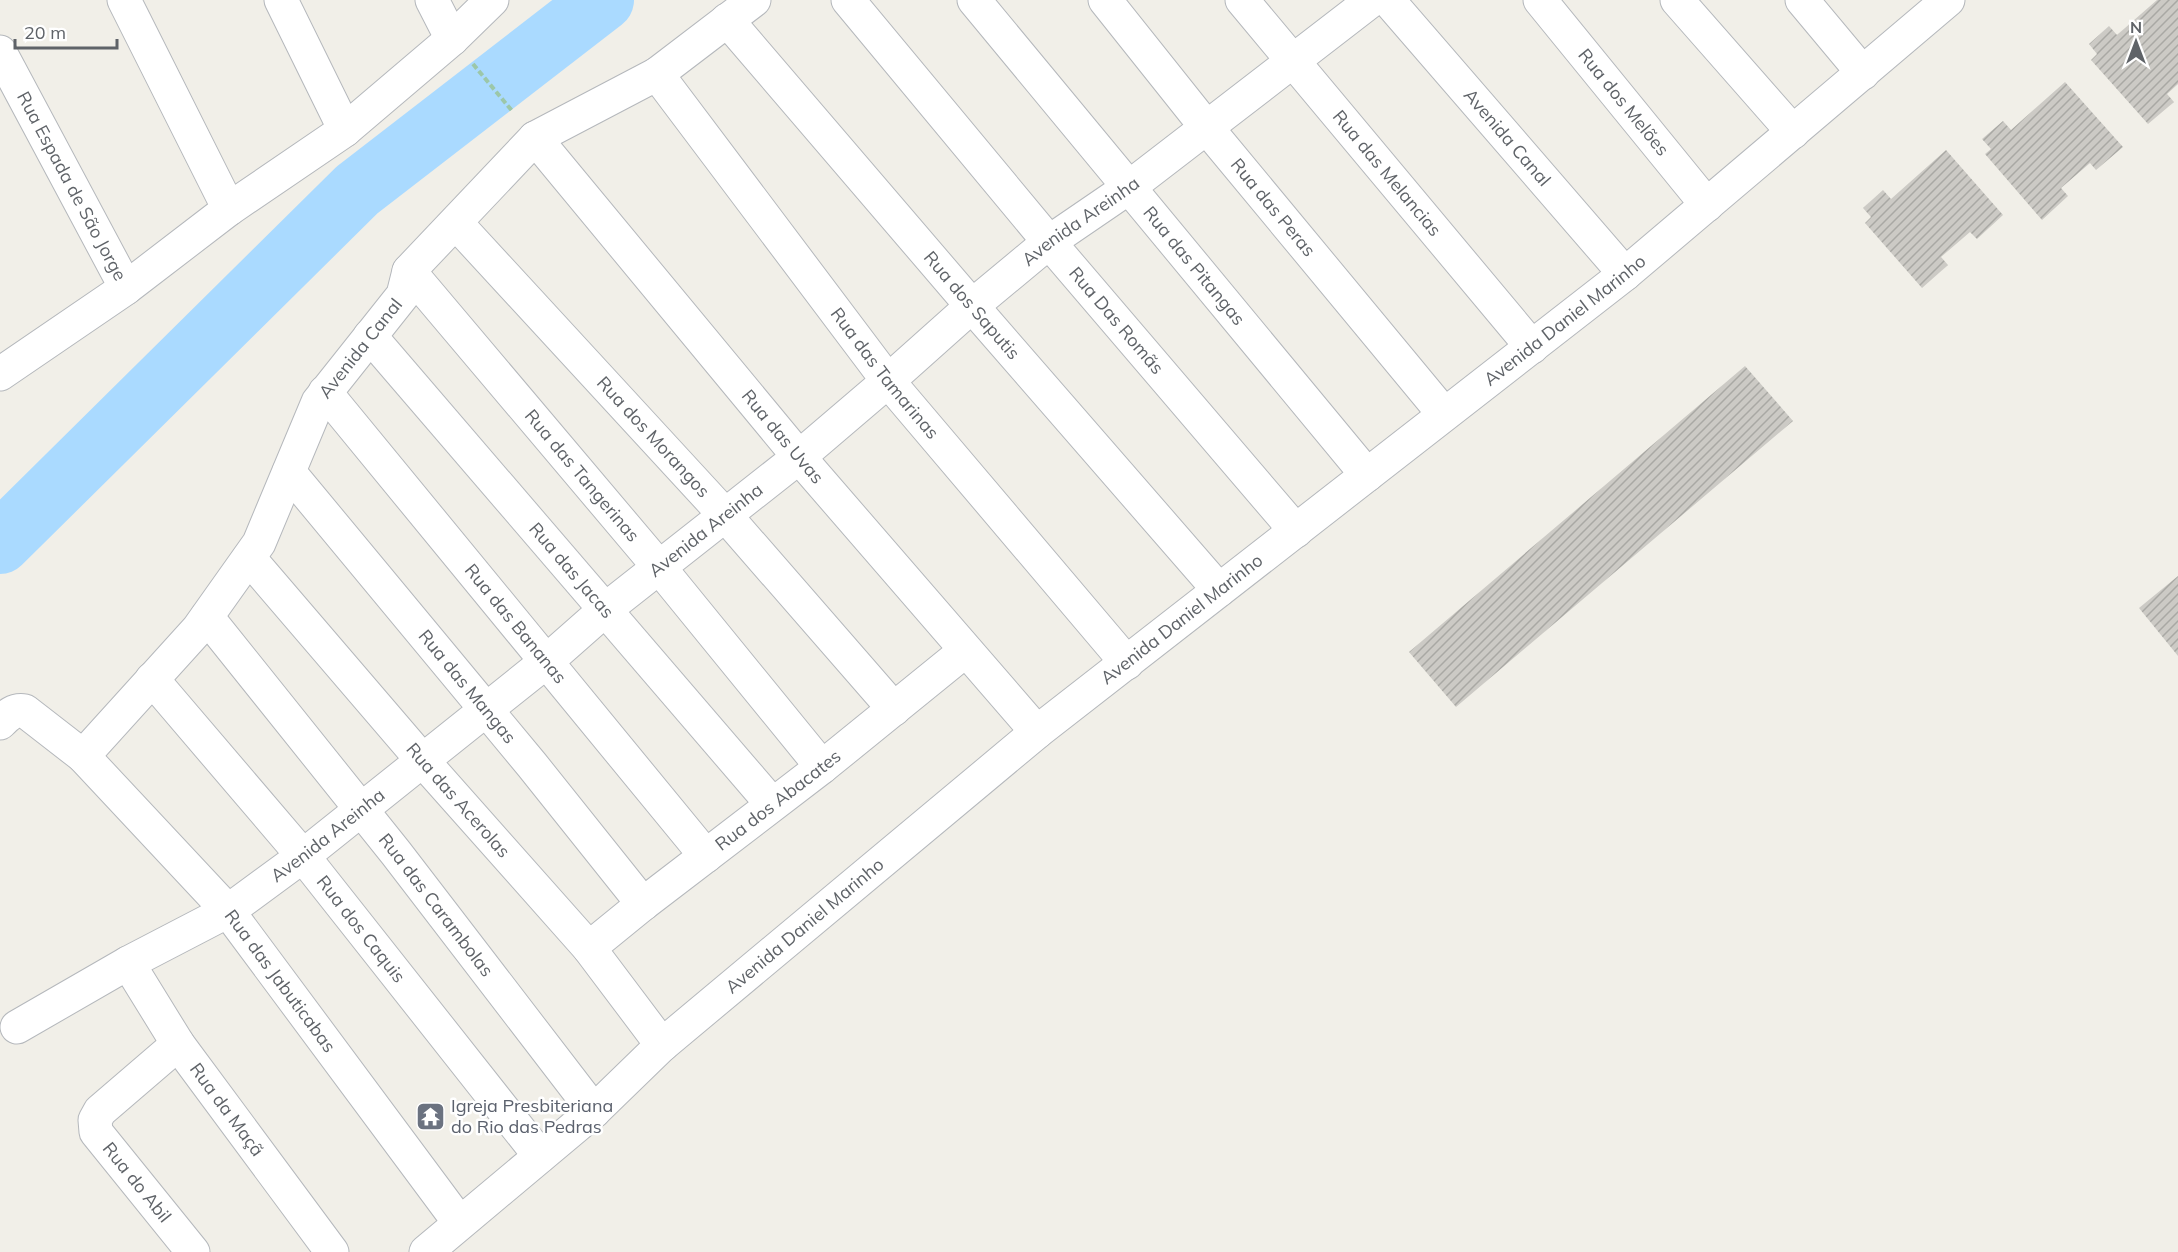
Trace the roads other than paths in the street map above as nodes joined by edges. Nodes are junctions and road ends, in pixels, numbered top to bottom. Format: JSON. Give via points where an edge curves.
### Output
{"nodes":[{"id":1,"x":124,"y":0,"type":"edge"},
{"id":2,"x":281,"y":0,"type":"edge"},
{"id":3,"x":432,"y":0,"type":"edge"},
{"id":4,"x":492,"y":0,"type":"edge"},
{"id":5,"x":754,"y":0,"type":"edge"},
{"id":6,"x":848,"y":0,"type":"edge"},
{"id":7,"x":974,"y":0,"type":"edge"},
{"id":8,"x":1105,"y":0,"type":"edge"},
{"id":9,"x":1242,"y":0,"type":"edge"},
{"id":10,"x":1372,"y":0,"type":"edge"},
{"id":11,"x":1388,"y":0,"type":"edge"},
{"id":12,"x":1540,"y":0,"type":"edge"},
{"id":13,"x":1677,"y":0,"type":"edge"},
{"id":14,"x":1802,"y":0,"type":"edge"},
{"id":15,"x":1947,"y":0,"type":"edge"},
{"id":16,"x":727,"y":20,"type":"junction"},
{"id":17,"x":452,"y":39,"type":"junction"},
{"id":18,"x":0,"y":52,"type":"edge"},
{"id":19,"x":1293,"y":62,"type":"junction"},
{"id":20,"x":1863,"y":73,"type":"junction"},
{"id":21,"x":657,"y":74,"type":"junction"},
{"id":22,"x":1207,"y":128,"type":"junction"},
{"id":23,"x":345,"y":130,"type":"junction"},
{"id":24,"x":1793,"y":132,"type":"junction"},
{"id":25,"x":535,"y":138,"type":"junction"},
{"id":26,"x":1128,"y":188,"type":"junction"},
{"id":27,"x":1707,"y":206,"type":"junction"},
{"id":28,"x":229,"y":209,"type":"junction"},
{"id":29,"x":456,"y":223,"type":"junction"},
{"id":30,"x":1049,"y":242,"type":"junction"},
{"id":31,"x":409,"y":271,"type":"junction"},
{"id":32,"x":1625,"y":274,"type":"junction"},
{"id":33,"x":126,"y":288,"type":"junction"},
{"id":34,"x":972,"y":306,"type":"junction"},
{"id":35,"x":370,"y":336,"type":"junction"},
{"id":36,"x":1532,"y":347,"type":"junction"},
{"id":37,"x":0,"y":374,"type":"edge"},
{"id":38,"x":888,"y":381,"type":"junction"},
{"id":39,"x":325,"y":392,"type":"junction"},
{"id":40,"x":1444,"y":414,"type":"junction"},
{"id":41,"x":799,"y":457,"type":"junction"},
{"id":42,"x":289,"y":472,"type":"junction"},
{"id":43,"x":1367,"y":475,"type":"junction"},
{"id":44,"x":725,"y":516,"type":"junction"},
{"id":45,"x":1296,"y":531,"type":"junction"},
{"id":46,"x":249,"y":558,"type":"junction"},
{"id":47,"x":659,"y":567,"type":"junction"},
{"id":48,"x":1219,"y":590,"type":"junction"},
{"id":49,"x":606,"y":609,"type":"junction"},
{"id":50,"x":207,"y":617,"type":"junction"},
{"id":51,"x":965,"y":651,"type":"junction"},
{"id":52,"x":547,"y":661,"type":"junction"},
{"id":53,"x":1127,"y":663,"type":"junction"},
{"id":54,"x":152,"y":679,"type":"junction"},
{"id":55,"x":894,"y":709,"type":"junction"},
{"id":56,"x":486,"y":710,"type":"junction"},
{"id":57,"x":0,"y":723,"type":"edge"},
{"id":58,"x":1037,"y":732,"type":"junction"},
{"id":59,"x":82,"y":756,"type":"junction"},
{"id":60,"x":423,"y":761,"type":"junction"},
{"id":61,"x":822,"y":767,"type":"junction"},
{"id":62,"x":772,"y":804,"type":"junction"},
{"id":63,"x":361,"y":809,"type":"junction"},
{"id":64,"x":303,"y":856,"type":"junction"},
{"id":65,"x":706,"y":856,"type":"junction"},
{"id":66,"x":643,"y":904,"type":"junction"},
{"id":67,"x":228,"y":911,"type":"junction"},
{"id":68,"x":589,"y":948,"type":"junction"},
{"id":69,"x":128,"y":963,"type":"junction"},
{"id":70,"x":17,"y":1027,"type":"dead end"},
{"id":71,"x":178,"y":1044,"type":"junction"},
{"id":72,"x":662,"y":1045,"type":"junction"},
{"id":73,"x":594,"y":1110,"type":"junction"},
{"id":74,"x":540,"y":1156,"type":"junction"},
{"id":75,"x":459,"y":1222,"type":"junction"},
{"id":76,"x":193,"y":1252,"type":"edge"},
{"id":77,"x":332,"y":1252,"type":"edge"},
{"id":78,"x":426,"y":1252,"type":"edge"}],
"edges":[{"from":1,"to":28,"type":"street"},
{"from":2,"to":23,"type":"street"},
{"from":3,"to":17,"type":"street"},
{"from":4,"to":17,"type":"street"},
{"from":5,"to":16,"type":"street","name":"Avenida Canal"},
{"from":6,"to":30,"type":"street","name":"Rua Das Romãs"},
{"from":7,"to":26,"type":"street","name":"Rua das Pitangas"},
{"from":8,"to":22,"type":"street","name":"Rua das Peras"},
{"from":9,"to":19,"type":"street","name":"Rua das Melancias"},
{"from":10,"to":19,"type":"street","name":"Avenida Areinha"},
{"from":11,"to":32,"type":"street","name":"Avenida Canal"},
{"from":12,"to":27,"type":"street","name":"Rua dos Melões"},
{"from":13,"to":24,"type":"street"},
{"from":14,"to":20,"type":"street"},
{"from":15,"to":20,"type":"street","name":"Avenida Daniel Marinho"},
{"from":16,"to":21,"type":"street","name":"Avenida Canal"},
{"from":16,"to":34,"type":"street","name":"Rua dos Saputis"},
{"from":17,"to":23,"type":"street"},
{"from":18,"to":33,"type":"street","name":"Rua Espada de São Jorge"},
{"from":19,"to":22,"type":"street","name":"Avenida Areinha"},
{"from":19,"to":36,"type":"street","name":"Rua das Melancias"},
{"from":20,"to":24,"type":"street","name":"Avenida Daniel Marinho"},
{"from":21,"to":25,"type":"street","name":"Avenida Canal"},
{"from":21,"to":38,"type":"street","name":"Rua das Tamarinas"},
{"from":22,"to":26,"type":"street","name":"Avenida Areinha"},
{"from":22,"to":40,"type":"street","name":"Rua das Peras"},
{"from":23,"to":28,"type":"street"},
{"from":24,"to":27,"type":"street","name":"Avenida Daniel Marinho"},
{"from":25,"to":29,"type":"street","name":"Avenida Canal"},
{"from":25,"to":41,"type":"street","name":"Rua das Uvas"},
{"from":26,"to":30,"type":"street","name":"Avenida Areinha"},
{"from":26,"to":43,"type":"street","name":"Rua das Pitangas"},
{"from":27,"to":32,"type":"street","name":"Avenida Daniel Marinho"},
{"from":28,"to":33,"type":"street"},
{"from":29,"to":31,"type":"street","name":"Avenida Canal"},
{"from":29,"to":44,"type":"street","name":"Rua dos Morangos"},
{"from":30,"to":34,"type":"street","name":"Avenida Areinha"},
{"from":30,"to":45,"type":"street","name":"Rua Das Romãs"},
{"from":31,"to":35,"type":"street","name":"Avenida Canal","via":[[403,295]]},
{"from":31,"to":47,"type":"street","name":"Rua das Tangerinas"},
{"from":32,"to":36,"type":"street","name":"Avenida Daniel Marinho"},
{"from":33,"to":37,"type":"street"},
{"from":34,"to":38,"type":"street","name":"Avenida Areinha"},
{"from":34,"to":48,"type":"street","name":"Rua dos Saputis"},
{"from":35,"to":39,"type":"street","name":"Avenida Canal"},
{"from":35,"to":49,"type":"street","name":"Rua das Jacas"},
{"from":36,"to":40,"type":"street","name":"Avenida Daniel Marinho"},
{"from":38,"to":41,"type":"street","name":"Avenida Areinha"},
{"from":38,"to":53,"type":"street","name":"Rua das Tamarinas"},
{"from":39,"to":42,"type":"street","name":"Avenida Canal"},
{"from":39,"to":52,"type":"street","name":"Rua das Bananas"},
{"from":40,"to":43,"type":"street","name":"Avenida Daniel Marinho"},
{"from":41,"to":44,"type":"street","name":"Avenida Areinha"},
{"from":41,"to":51,"type":"street","name":"Rua das Uvas"},
{"from":42,"to":46,"type":"street","name":"Avenida Canal"},
{"from":42,"to":56,"type":"street","name":"Rua das Mangas"},
{"from":43,"to":45,"type":"street","name":"Avenida Daniel Marinho"},
{"from":44,"to":47,"type":"street","name":"Avenida Areinha"},
{"from":44,"to":55,"type":"street","name":"Rua dos Morangos"},
{"from":45,"to":48,"type":"street","name":"Avenida Daniel Marinho"},
{"from":46,"to":50,"type":"street","name":"Avenida Canal"},
{"from":46,"to":60,"type":"street","name":"Rua das Acerolas"},
{"from":47,"to":49,"type":"street","name":"Avenida Areinha"},
{"from":47,"to":61,"type":"street","name":"Rua das Tangerinas"},
{"from":48,"to":53,"type":"street","name":"Avenida Daniel Marinho"},
{"from":49,"to":52,"type":"street","name":"Avenida Areinha"},
{"from":49,"to":62,"type":"street","name":"Rua das Jacas"},
{"from":50,"to":54,"type":"street","name":"Avenida Canal"},
{"from":50,"to":63,"type":"street","name":"Rua das Carambolas"},
{"from":51,"to":55,"type":"street","name":"Rua dos Abacates"},
{"from":51,"to":58,"type":"street","name":"Rua das Uvas"},
{"from":52,"to":56,"type":"street","name":"Avenida Areinha"},
{"from":52,"to":65,"type":"street","name":"Rua das Bananas"},
{"from":53,"to":58,"type":"street","name":"Avenida Daniel Marinho"},
{"from":54,"to":59,"type":"street","name":"Avenida Canal"},
{"from":54,"to":64,"type":"street","name":"Rua dos Caquis"},
{"from":55,"to":61,"type":"street","name":"Rua dos Abacates"},
{"from":56,"to":60,"type":"street","name":"Avenida Areinha"},
{"from":56,"to":66,"type":"street","name":"Rua das Mangas"},
{"from":57,"to":59,"type":"street","name":"Rua das Jabuticabas","via":[[10,713],[25,711]]},
{"from":58,"to":72,"type":"street","name":"Avenida Daniel Marinho"},
{"from":59,"to":67,"type":"street","name":"Rua das Jabuticabas"},
{"from":60,"to":63,"type":"street","name":"Avenida Areinha"},
{"from":60,"to":68,"type":"street","name":"Rua das Acerolas"},
{"from":61,"to":62,"type":"street","name":"Rua dos Abacates"},
{"from":62,"to":65,"type":"street","name":"Rua dos Abacates"},
{"from":63,"to":64,"type":"street","name":"Avenida Areinha"},
{"from":63,"to":73,"type":"street","name":"Rua das Carambolas"},
{"from":64,"to":67,"type":"street","name":"Avenida Areinha"},
{"from":64,"to":74,"type":"street","name":"Rua dos Caquis"},
{"from":65,"to":66,"type":"street","name":"Rua dos Abacates"},
{"from":66,"to":68,"type":"street","name":"Rua dos Abacates"},
{"from":67,"to":69,"type":"street","name":"Avenida Areinha"},
{"from":67,"to":75,"type":"street","name":"Rua das Jabuticabas"},
{"from":68,"to":72,"type":"street","name":"Rua das Acerolas"},
{"from":69,"to":70,"type":"street","name":"Avenida Areinha"},
{"from":69,"to":71,"type":"street","name":"Rua da Maçã"},
{"from":71,"to":76,"type":"street","name":"Rua do Abil","via":[[100,1111],[95,1120],[96,1132]]},
{"from":71,"to":77,"type":"street","name":"Rua da Maçã"},
{"from":72,"to":73,"type":"street","name":"Avenida Daniel Marinho"},
{"from":73,"to":74,"type":"street","name":"Avenida Daniel Marinho"},
{"from":74,"to":75,"type":"street","name":"Avenida Daniel Marinho"},
{"from":75,"to":78,"type":"street","name":"Avenida Daniel Marinho"}]}
